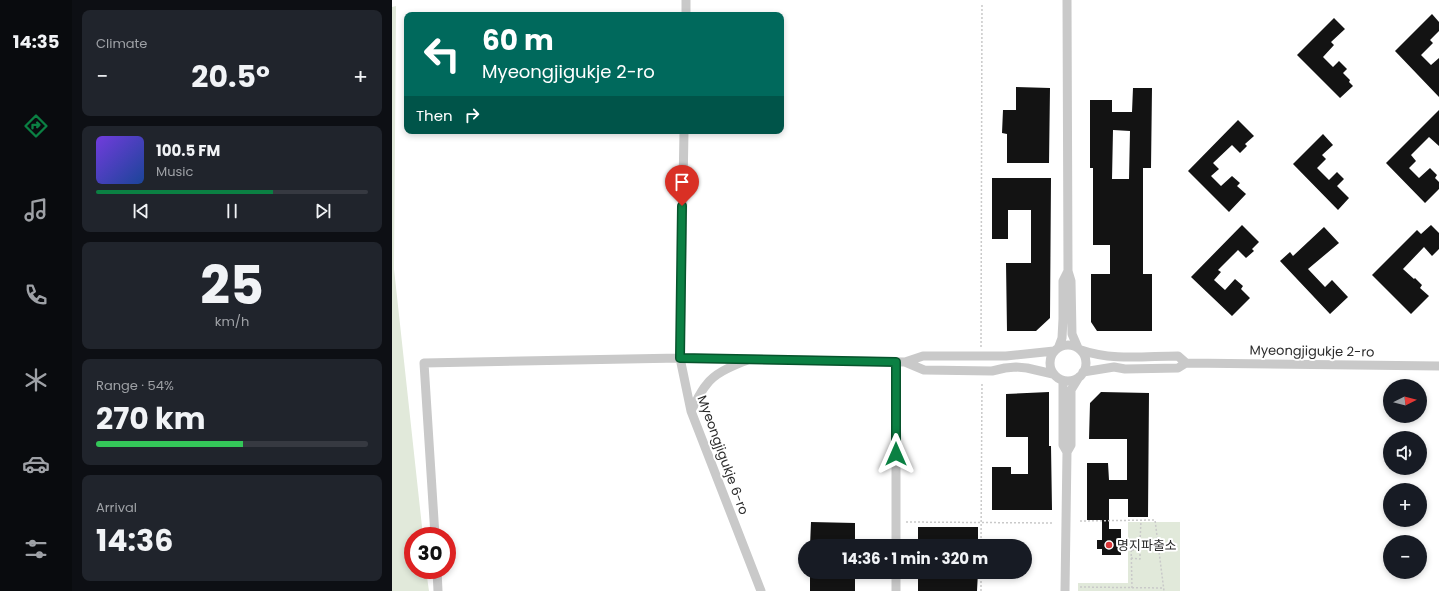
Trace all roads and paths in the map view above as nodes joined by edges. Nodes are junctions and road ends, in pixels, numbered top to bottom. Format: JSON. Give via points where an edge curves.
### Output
{"nodes":[{"id":1,"x":686,"y":0,"type":"edge"},
{"id":2,"x":1067,"y":0,"type":"edge"},
{"id":3,"x":982,"y":4,"type":"dead end"},
{"id":4,"x":686,"y":12,"type":"edge"},
{"id":5,"x":684,"y":134,"type":"edge"},
{"id":6,"x":1068,"y":271,"type":"junction"},
{"id":7,"x":1056,"y":348,"type":"junction"},
{"id":8,"x":981,"y":349,"type":"dead end"},
{"id":9,"x":1080,"y":349,"type":"junction"},
{"id":10,"x":680,"y":358,"type":"junction"},
{"id":11,"x":748,"y":359,"type":"junction"},
{"id":12,"x":901,"y":362,"type":"junction"},
{"id":13,"x":1186,"y":363,"type":"junction"},
{"id":14,"x":1439,"y":366,"type":"edge"},
{"id":15,"x":1053,"y":374,"type":"junction"},
{"id":16,"x":1081,"y":375,"type":"junction"},
{"id":17,"x":1063,"y":381,"type":"junction"},
{"id":18,"x":982,"y":382,"type":"dead end"},
{"id":19,"x":691,"y":411,"type":"junction"},
{"id":20,"x":1067,"y":452,"type":"junction"},
{"id":21,"x":1080,"y":520,"type":"dead end"},
{"id":22,"x":1141,"y":520,"type":"junction"},
{"id":23,"x":904,"y":522,"type":"dead end"},
{"id":24,"x":981,"y":522,"type":"junction"},
{"id":25,"x":1052,"y":523,"type":"dead end"},
{"id":26,"x":433,"y":527,"type":"edge"},
{"id":27,"x":896,"y":539,"type":"edge"},
{"id":28,"x":981,"y":539,"type":"edge"},
{"id":29,"x":1140,"y":542,"type":"junction"},
{"id":30,"x":1132,"y":550,"type":"junction"},
{"id":31,"x":1140,"y":550,"type":"junction"},
{"id":32,"x":1131,"y":558,"type":"junction"},
{"id":33,"x":437,"y":579,"type":"edge"},
{"id":34,"x":896,"y":579,"type":"edge"},
{"id":35,"x":981,"y":579,"type":"edge"},
{"id":36,"x":1080,"y":587,"type":"dead end"},
{"id":37,"x":1132,"y":588,"type":"junction"},
{"id":38,"x":1164,"y":590,"type":"edge"},
{"id":39,"x":438,"y":591,"type":"edge"},
{"id":40,"x":762,"y":591,"type":"edge"},
{"id":41,"x":896,"y":591,"type":"edge"},
{"id":42,"x":981,"y":591,"type":"edge"},
{"id":43,"x":1065,"y":591,"type":"edge"}],
"edges":[{"from":1,"to":4,"type":"street"},
{"from":2,"to":6,"type":"street"},
{"from":3,"to":8,"type":"path"},
{"from":5,"to":10,"type":"street","name":"Myeongjigukje 6-ro"},
{"from":6,"to":7,"type":"street","via":[[1063,281],[1062,338]]},
{"from":6,"to":9,"type":"street","via":[[1071,281],[1072,334]]},
{"from":7,"to":9,"type":"street","via":[[1071,344]]},
{"from":7,"to":12,"type":"street","via":[[1006,356],[923,356]]},
{"from":7,"to":15,"type":"street","via":[[1049,362]]},
{"from":9,"to":13,"type":"street","name":"Myeongjigukje 2-ro","via":[[1114,357],[1178,356]]},
{"from":9,"to":16,"type":"street","via":[[1086,361],[1086,367]]},
{"from":10,"to":11,"type":"street"},
{"from":10,"to":19,"type":"street","name":"Myeongjigukje 6-ro"},
{"from":10,"to":26,"type":"street","via":[[424,363]]},
{"from":11,"to":12,"type":"street"},
{"from":11,"to":19,"type":"street","via":[[712,378]]},
{"from":12,"to":15,"type":"street","via":[[924,370],[992,371],[1016,367]]},
{"from":12,"to":27,"type":"street"},
{"from":13,"to":14,"type":"street","name":"Myeongjigukje 2-ro"},
{"from":13,"to":16,"type":"street","name":"Myeongjigukje 2-ro","via":[[1178,368],[1114,367]]},
{"from":15,"to":17,"type":"street"},
{"from":16,"to":17,"type":"street"},
{"from":16,"to":20,"type":"street","via":[[1071,390],[1071,445]]},
{"from":17,"to":20,"type":"street","via":[[1063,445]]},
{"from":18,"to":24,"type":"path"},
{"from":19,"to":40,"type":"street","name":"Myeongjigukje 6-ro"},
{"from":20,"to":43,"type":"street"},
{"from":21,"to":22,"type":"path"},
{"from":22,"to":29,"type":"path"},
{"from":22,"to":38,"type":"path","via":[[1154,520]]},
{"from":23,"to":24,"type":"path"},
{"from":24,"to":25,"type":"path"},
{"from":24,"to":28,"type":"path"},
{"from":29,"to":30,"type":"path","via":[[1131,542]]},
{"from":29,"to":31,"type":"path"},
{"from":30,"to":31,"type":"path"},
{"from":30,"to":32,"type":"path"},
{"from":31,"to":32,"type":"path","via":[[1140,559]]},
{"from":32,"to":37,"type":"path"},
{"from":33,"to":39,"type":"street"},
{"from":34,"to":41,"type":"street"},
{"from":35,"to":42,"type":"path"},
{"from":36,"to":37,"type":"path"},
{"from":37,"to":38,"type":"path"}]}
